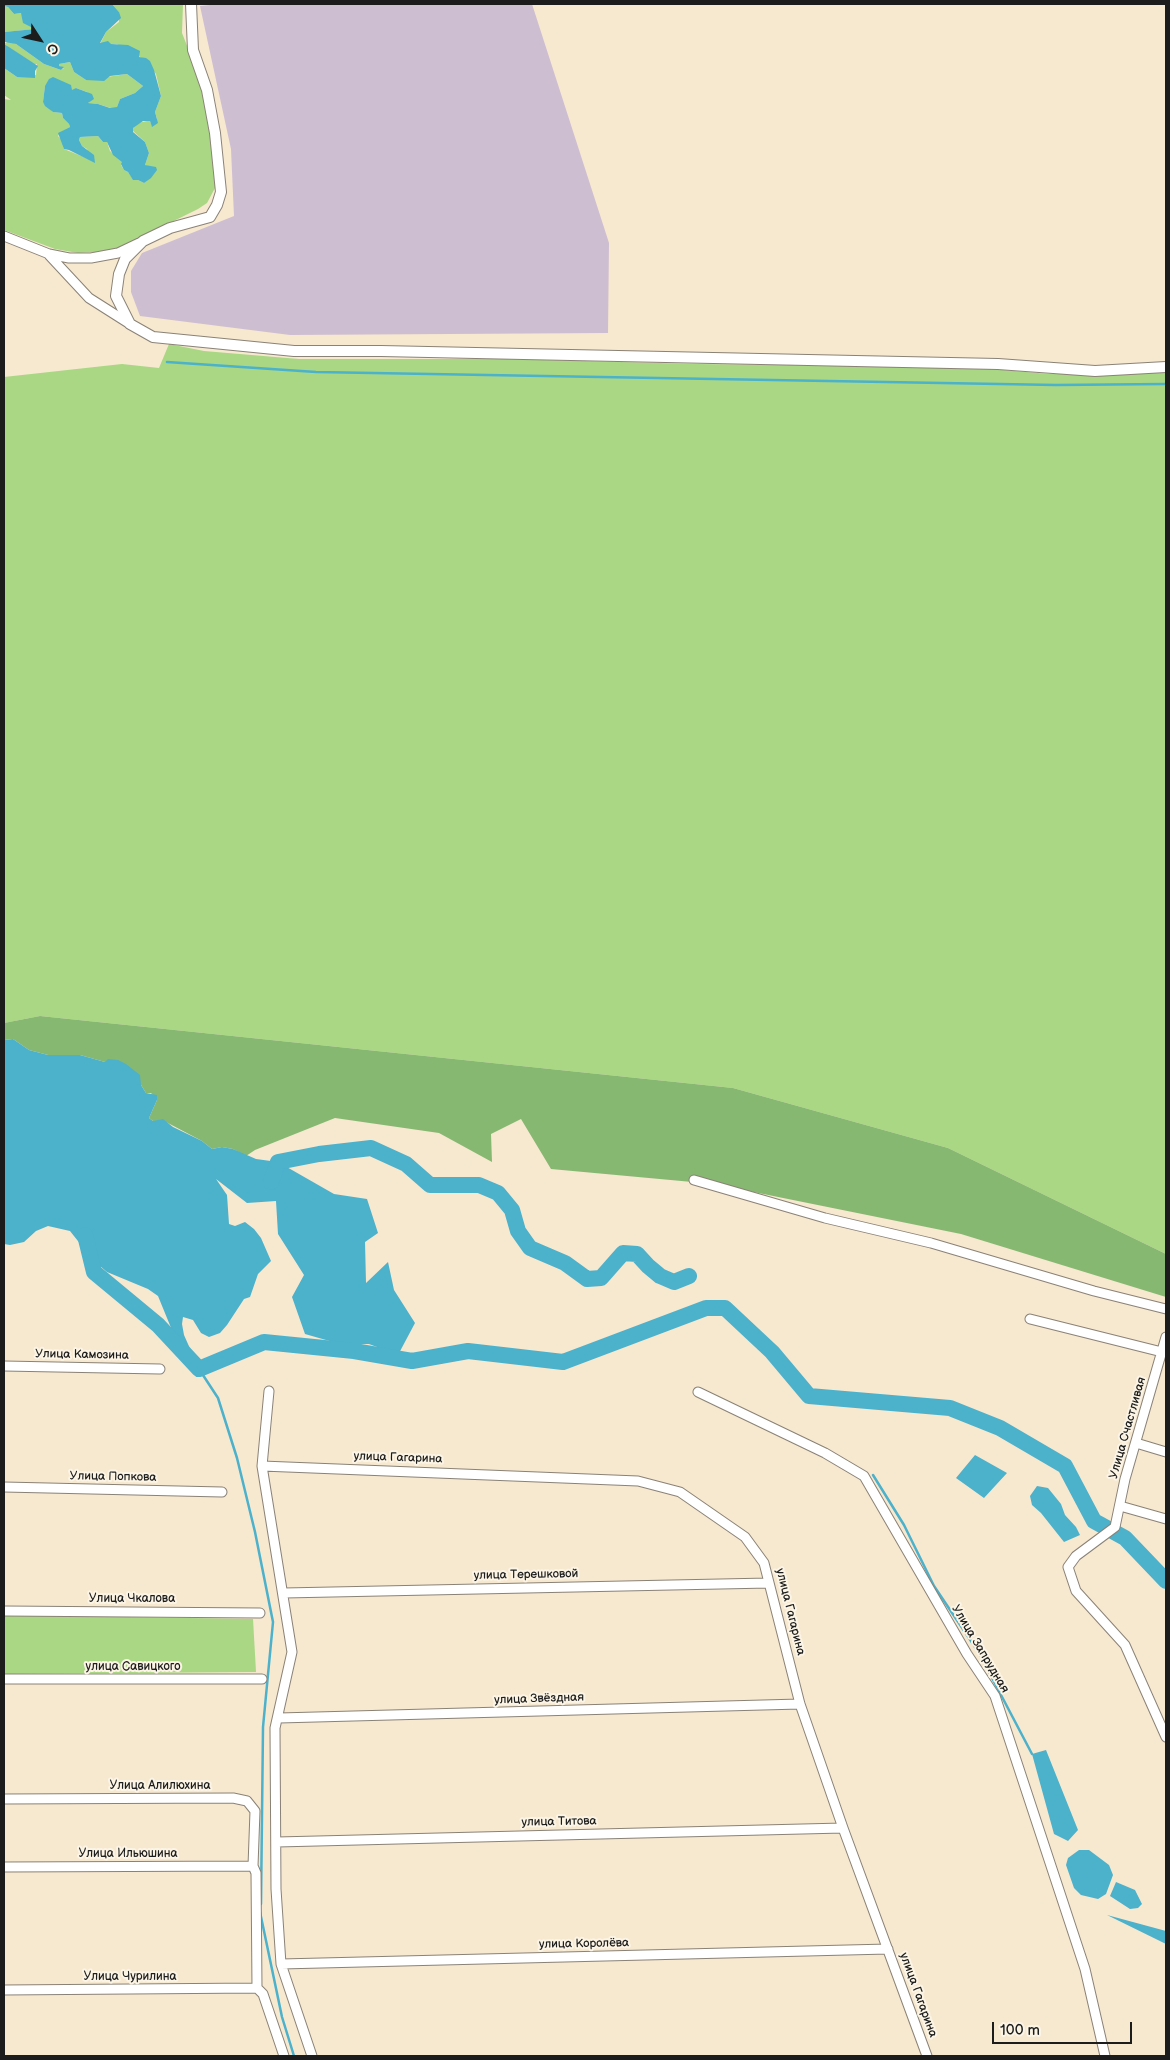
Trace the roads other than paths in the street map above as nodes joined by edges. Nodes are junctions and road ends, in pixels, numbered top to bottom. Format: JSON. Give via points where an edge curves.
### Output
{"nodes":[{"id":1,"x":191,"y":4,"type":"edge"},
{"id":2,"x":4,"y":236,"type":"edge"},
{"id":3,"x":142,"y":241,"type":"junction"},
{"id":4,"x":49,"y":254,"type":"junction"},
{"id":5,"x":130,"y":324,"type":"junction"},
{"id":6,"x":1166,"y":367,"type":"edge"},
{"id":7,"x":694,"y":1180,"type":"dead end"},
{"id":8,"x":1166,"y":1309,"type":"edge"},
{"id":9,"x":1030,"y":1319,"type":"dead end"},
{"id":10,"x":1166,"y":1336,"type":"edge"},
{"id":11,"x":1164,"y":1353,"type":"edge"},
{"id":12,"x":4,"y":1366,"type":"edge"},
{"id":13,"x":160,"y":1369,"type":"dead end"},
{"id":14,"x":269,"y":1391,"type":"dead end"},
{"id":15,"x":698,"y":1392,"type":"dead end"},
{"id":16,"x":1136,"y":1443,"type":"junction"},
{"id":17,"x":1166,"y":1452,"type":"edge"},
{"id":18,"x":262,"y":1466,"type":"junction"},
{"id":19,"x":4,"y":1487,"type":"edge"},
{"id":20,"x":222,"y":1492,"type":"dead end"},
{"id":21,"x":1120,"y":1506,"type":"junction"},
{"id":22,"x":1166,"y":1519,"type":"edge"},
{"id":23,"x":769,"y":1583,"type":"junction"},
{"id":24,"x":284,"y":1593,"type":"junction"},
{"id":25,"x":4,"y":1611,"type":"edge"},
{"id":26,"x":260,"y":1613,"type":"dead end"},
{"id":27,"x":4,"y":1679,"type":"edge"},
{"id":28,"x":262,"y":1679,"type":"dead end"},
{"id":29,"x":800,"y":1704,"type":"junction"},
{"id":30,"x":279,"y":1718,"type":"junction"},
{"id":31,"x":1166,"y":1737,"type":"edge"},
{"id":32,"x":4,"y":1800,"type":"edge"},
{"id":33,"x":843,"y":1828,"type":"junction"},
{"id":34,"x":277,"y":1842,"type":"junction"},
{"id":35,"x":253,"y":1866,"type":"junction"},
{"id":36,"x":4,"y":1867,"type":"edge"},
{"id":37,"x":888,"y":1950,"type":"junction"},
{"id":38,"x":281,"y":1964,"type":"junction"},
{"id":39,"x":257,"y":1988,"type":"junction"},
{"id":40,"x":4,"y":1990,"type":"edge"},
{"id":41,"x":284,"y":2056,"type":"edge"},
{"id":42,"x":312,"y":2056,"type":"edge"},
{"id":43,"x":927,"y":2056,"type":"edge"},
{"id":44,"x":1105,"y":2056,"type":"edge"}],
"edges":[{"from":1,"to":3,"type":"street","via":[[194,50],[207,90],[221,192],[210,217],[170,228]]},
{"from":2,"to":4,"type":"street"},
{"from":3,"to":4,"type":"street","via":[[118,253],[91,258]]},
{"from":3,"to":5,"type":"street","via":[[125,259],[119,274],[116,296]]},
{"from":4,"to":5,"type":"street","via":[[89,298]]},
{"from":5,"to":6,"type":"street","via":[[153,337],[294,351],[988,364],[1095,370]]},
{"from":7,"to":8,"type":"street"},
{"from":9,"to":11,"type":"street"},
{"from":10,"to":11,"type":"street","name":"Улица Счастливая"},
{"from":11,"to":16,"type":"street","name":"Улица Счастливая"},
{"from":12,"to":13,"type":"street","name":"Улица Камозина"},
{"from":14,"to":18,"type":"street"},
{"from":15,"to":44,"type":"street","name":"Улица Запрудная","via":[[825,1453],[864,1476],[967,1654],[995,1696],[1085,1969]]},
{"from":16,"to":17,"type":"street"},
{"from":16,"to":21,"type":"street","name":"Улица Счастливая"},
{"from":18,"to":23,"type":"street","name":"улица Гагарина","via":[[638,1480],[680,1492],[745,1537],[764,1563]]},
{"from":18,"to":24,"type":"street"},
{"from":19,"to":20,"type":"street","name":"Улица Попкова"},
{"from":21,"to":22,"type":"street"},
{"from":21,"to":31,"type":"street","name":"Улица Счастливая","via":[[1115,1526],[1076,1556],[1068,1567],[1076,1591],[1125,1645]]},
{"from":23,"to":24,"type":"street","name":"улица Терешковой"},
{"from":23,"to":29,"type":"street","name":"улица Гагарина"},
{"from":24,"to":30,"type":"street","via":[[292,1652]]},
{"from":25,"to":26,"type":"street","name":"Улица Чкалова"},
{"from":27,"to":28,"type":"street","name":"улица Савицкого"},
{"from":29,"to":30,"type":"street","name":"улица Звёздная"},
{"from":29,"to":33,"type":"street","name":"улица Гагарина"},
{"from":30,"to":34,"type":"street","via":[[275,1728]]},
{"from":32,"to":35,"type":"street","name":"Улица Алилюхина","via":[[232,1798],[247,1801],[255,1810]]},
{"from":33,"to":34,"type":"street","name":"улица Титова"},
{"from":33,"to":37,"type":"street","name":"улица Гагарина"},
{"from":34,"to":38,"type":"street","via":[[276,1889]]},
{"from":35,"to":36,"type":"street","name":"Улица Ильюшина"},
{"from":35,"to":39,"type":"street","name":"Улица Алилюхина","via":[[256,1873]]},
{"from":37,"to":38,"type":"street","name":"улица Королёва"},
{"from":37,"to":43,"type":"street","name":"улица Гагарина"},
{"from":38,"to":42,"type":"street"},
{"from":39,"to":40,"type":"street","name":"Улица Чурилина"},
{"from":39,"to":41,"type":"street","via":[[263,1994]]}]}
